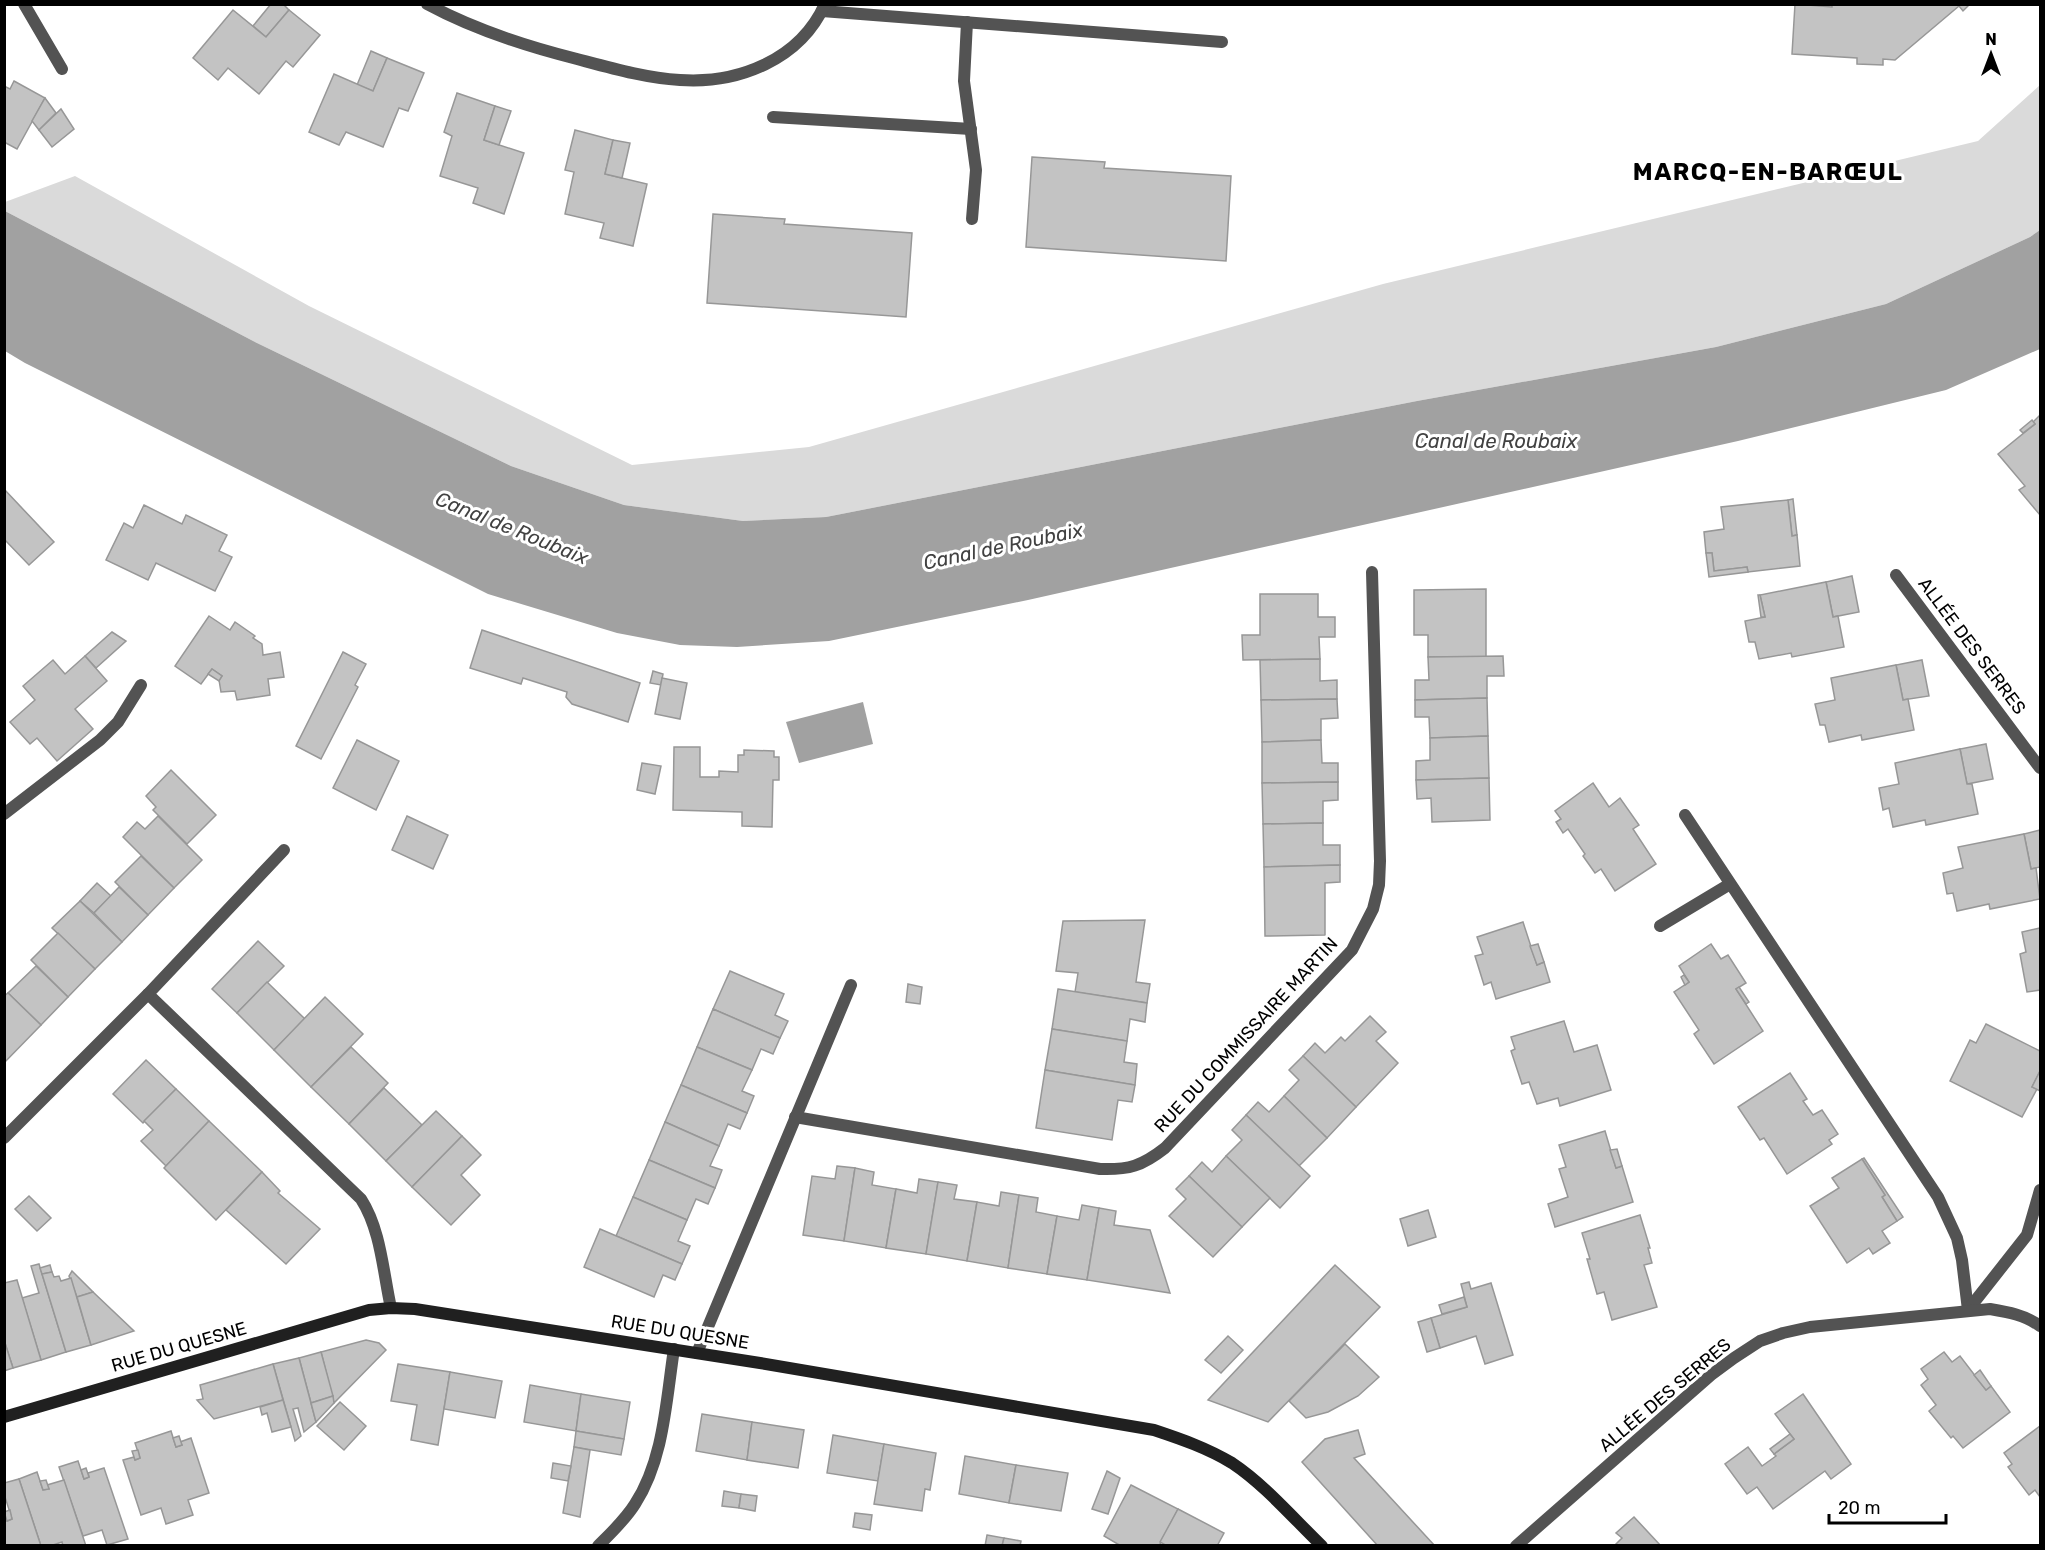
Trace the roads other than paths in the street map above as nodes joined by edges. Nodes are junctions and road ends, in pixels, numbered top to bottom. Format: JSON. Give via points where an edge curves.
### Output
{"nodes":[{"id":1,"x":24,"y":4,"type":"edge"},
{"id":2,"x":427,"y":4,"type":"edge"},
{"id":3,"x":823,"y":8,"type":"edge"},
{"id":4,"x":967,"y":22,"type":"junction"},
{"id":5,"x":1222,"y":42,"type":"dead end"},
{"id":6,"x":62,"y":69,"type":"dead end"},
{"id":7,"x":773,"y":117,"type":"dead end"},
{"id":8,"x":971,"y":129,"type":"junction"},
{"id":9,"x":972,"y":219,"type":"dead end"},
{"id":10,"x":1372,"y":572,"type":"dead end"},
{"id":11,"x":1896,"y":575,"type":"dead end"},
{"id":12,"x":141,"y":686,"type":"dead end"},
{"id":13,"x":2040,"y":768,"type":"edge"},
{"id":14,"x":4,"y":814,"type":"edge"},
{"id":15,"x":1685,"y":815,"type":"dead end"},
{"id":16,"x":284,"y":850,"type":"dead end"},
{"id":17,"x":1730,"y":884,"type":"junction"},
{"id":18,"x":1660,"y":926,"type":"dead end"},
{"id":19,"x":850,"y":985,"type":"dead end"},
{"id":20,"x":148,"y":994,"type":"junction"},
{"id":21,"x":795,"y":1117,"type":"junction"},
{"id":22,"x":4,"y":1138,"type":"edge"},
{"id":23,"x":2040,"y":1191,"type":"edge"},
{"id":24,"x":391,"y":1308,"type":"junction"},
{"id":25,"x":1968,"y":1311,"type":"junction"},
{"id":26,"x":2040,"y":1326,"type":"edge"},
{"id":27,"x":674,"y":1349,"type":"junction"},
{"id":28,"x":697,"y":1353,"type":"junction"},
{"id":29,"x":4,"y":1417,"type":"edge"},
{"id":30,"x":598,"y":1545,"type":"edge"},
{"id":31,"x":1322,"y":1545,"type":"edge"},
{"id":32,"x":1516,"y":1545,"type":"edge"}],
"edges":[{"from":1,"to":6,"type":"street"},
{"from":2,"to":3,"type":"street","via":[[502,38],[537,49],[610,68],[680,80],[706,80],[761,68],[784,56],[804,37]]},
{"from":3,"to":4,"type":"street"},
{"from":4,"to":5,"type":"street"},
{"from":4,"to":8,"type":"street","via":[[964,81]]},
{"from":7,"to":8,"type":"street"},
{"from":8,"to":9,"type":"street","via":[[976,170]]},
{"from":10,"to":21,"type":"street","name":"RUE DU COMMISSAIRE MARTIN","via":[[1380,861],[1373,909],[1352,950],[1164,1148],[1134,1167],[1100,1169]]},
{"from":11,"to":13,"type":"street","name":"ALLÉE DES SERRES"},
{"from":12,"to":14,"type":"street","via":[[118,722],[100,740]]},
{"from":15,"to":17,"type":"street"},
{"from":16,"to":20,"type":"street"},
{"from":17,"to":18,"type":"street"},
{"from":17,"to":25,"type":"street","via":[[1938,1197],[1957,1238]]},
{"from":19,"to":21,"type":"street"},
{"from":20,"to":22,"type":"street"},
{"from":20,"to":24,"type":"street","via":[[361,1198],[375,1228]]},
{"from":21,"to":28,"type":"street"},
{"from":23,"to":25,"type":"street","via":[[2028,1234]]},
{"from":24,"to":27,"type":"street","name":"RUE DU QUESNE","via":[[415,1308]]},
{"from":24,"to":29,"type":"street","name":"RUE DU QUESNE","via":[[326,1322]]},
{"from":25,"to":26,"type":"street","name":"ALLÉE DES SERRES","via":[[2011,1312]]},
{"from":25,"to":32,"type":"street","name":"ALLÉE DES SERRES","via":[[1810,1327],[1760,1341],[1711,1375]]},
{"from":27,"to":28,"type":"street","name":"RUE DU QUESNE"},
{"from":27,"to":30,"type":"street","via":[[662,1430],[648,1481],[621,1523]]},
{"from":28,"to":31,"type":"street","name":"RUE DU QUESNE","via":[[1164,1433],[1209,1450],[1254,1479]]}]}
